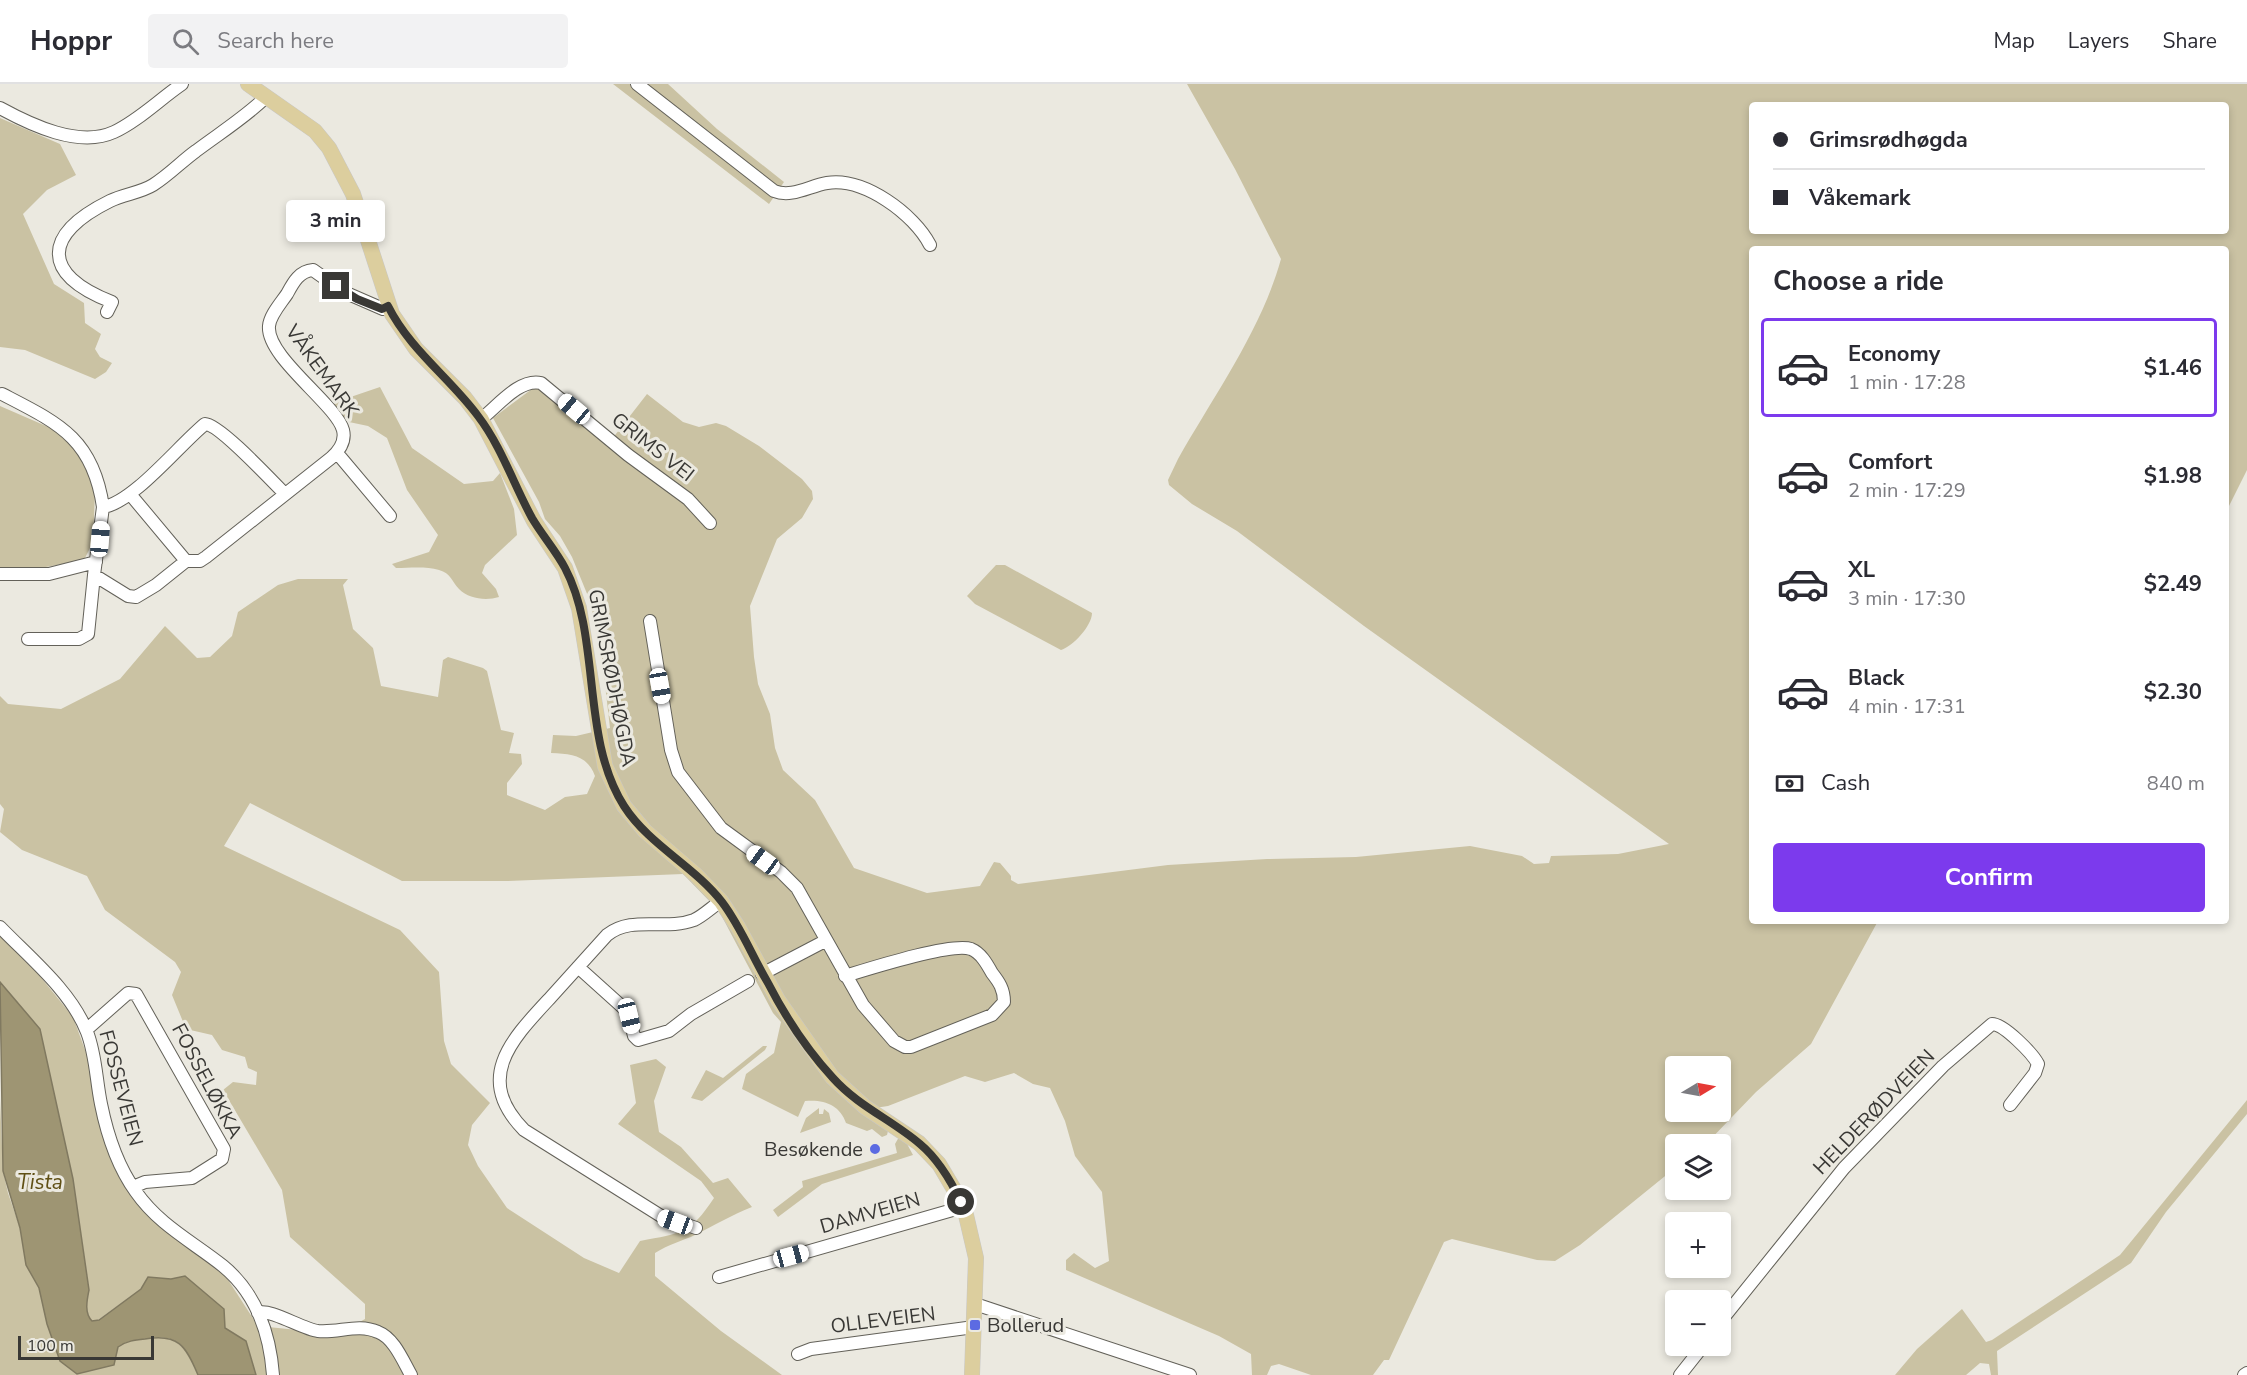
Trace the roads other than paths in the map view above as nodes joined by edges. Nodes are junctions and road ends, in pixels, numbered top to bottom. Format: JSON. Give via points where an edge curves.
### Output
{"nodes":[{"id":1,"x":182,"y":84,"type":"edge"},
{"id":2,"x":248,"y":84,"type":"edge"},
{"id":3,"x":637,"y":84,"type":"edge"},
{"id":4,"x":265,"y":98,"type":"junction"},
{"id":5,"x":0,"y":108,"type":"edge"},
{"id":6,"x":930,"y":245,"type":"dead end"},
{"id":7,"x":388,"y":306,"type":"junction"},
{"id":8,"x":107,"y":312,"type":"dead end"},
{"id":9,"x":2,"y":394,"type":"dead end"},
{"id":10,"x":481,"y":419,"type":"junction"},
{"id":11,"x":337,"y":453,"type":"junction"},
{"id":12,"x":130,"y":494,"type":"junction"},
{"id":13,"x":285,"y":494,"type":"junction"},
{"id":14,"x":103,"y":507,"type":"junction"},
{"id":15,"x":390,"y":516,"type":"dead end"},
{"id":16,"x":710,"y":523,"type":"dead end"},
{"id":17,"x":186,"y":561,"type":"junction"},
{"id":18,"x":96,"y":562,"type":"junction"},
{"id":19,"x":0,"y":574,"type":"edge"},
{"id":20,"x":94,"y":575,"type":"junction"},
{"id":21,"x":650,"y":621,"type":"dead end"},
{"id":22,"x":28,"y":639,"type":"dead end"},
{"id":23,"x":721,"y":901,"type":"junction"},
{"id":24,"x":0,"y":927,"type":"edge"},
{"id":25,"x":825,"y":940,"type":"junction"},
{"id":26,"x":578,"y":967,"type":"junction"},
{"id":27,"x":762,"y":974,"type":"junction"},
{"id":28,"x":845,"y":976,"type":"junction"},
{"id":29,"x":748,"y":981,"type":"dead end"},
{"id":30,"x":86,"y":1030,"type":"junction"},
{"id":31,"x":2010,"y":1105,"type":"dead end"},
{"id":32,"x":133,"y":1187,"type":"junction"},
{"id":33,"x":963,"y":1207,"type":"junction"},
{"id":34,"x":696,"y":1228,"type":"dead end"},
{"id":35,"x":719,"y":1277,"type":"dead end"},
{"id":36,"x":975,"y":1304,"type":"junction"},
{"id":37,"x":1731,"y":1308,"type":"edge"},
{"id":38,"x":258,"y":1313,"type":"junction"},
{"id":39,"x":974,"y":1328,"type":"junction"},
{"id":40,"x":798,"y":1354,"type":"dead end"},
{"id":41,"x":1694,"y":1356,"type":"edge"},
{"id":42,"x":273,"y":1375,"type":"edge"},
{"id":43,"x":411,"y":1375,"type":"edge"},
{"id":44,"x":972,"y":1375,"type":"edge"},
{"id":45,"x":1190,"y":1375,"type":"edge"},
{"id":46,"x":1680,"y":1375,"type":"edge"}],
"edges":[{"from":1,"to":5,"type":"street","via":[[114,132],[96,137],[59,133]]},
{"from":2,"to":4,"type":"main road","name":"GRIMSRØDHØGDA"},
{"from":3,"to":6,"type":"street","via":[[774,191],[784,195],[830,182],[864,188],[906,214]]},
{"from":4,"to":7,"type":"main road","name":"GRIMSRØDHØGDA","via":[[315,131],[335,158],[353,194]]},
{"from":4,"to":8,"type":"street","via":[[156,183],[108,202],[61,240],[57,255],[61,268],[78,287],[112,302]]},
{"from":7,"to":10,"type":"main road","name":"GRIMSRØDHØGDA","via":[[416,349]]},
{"from":7,"to":11,"type":"street","name":"VÅKEMARK","via":[[382,309],[357,299],[317,271],[308,270],[297,278],[270,321],[272,340],[340,424],[344,440]]},
{"from":9,"to":14,"type":"street","via":[[74,437],[90,464]]},
{"from":10,"to":16,"type":"street","name":"GRIMS VEI","via":[[522,386],[541,383],[688,499]]},
{"from":10,"to":23,"type":"main road","name":"GRIMSRØDHØGDA","via":[[534,521],[565,568],[574,591],[611,781],[639,825]]},
{"from":11,"to":13,"type":"street"},
{"from":11,"to":15,"type":"street"},
{"from":12,"to":13,"type":"street","via":[[208,423]]},
{"from":12,"to":14,"type":"street"},
{"from":12,"to":17,"type":"street"},
{"from":13,"to":17,"type":"street","via":[[206,557]]},
{"from":14,"to":18,"type":"street"},
{"from":17,"to":20,"type":"street","via":[[136,597]]},
{"from":18,"to":19,"type":"street","via":[[49,574]]},
{"from":18,"to":20,"type":"street"},
{"from":20,"to":22,"type":"street","via":[[88,634],[79,639]]},
{"from":21,"to":25,"type":"street","via":[[678,772],[721,828],[781,872],[796,888]]},
{"from":23,"to":26,"type":"street","via":[[701,916],[684,922],[635,924],[612,931]]},
{"from":23,"to":27,"type":"main road","name":"GRIMSRØDHØGDA"},
{"from":24,"to":30,"type":"street","name":"FOSSEVEIEN","via":[[61,991]]},
{"from":25,"to":27,"type":"street"},
{"from":25,"to":28,"type":"street"},
{"from":26,"to":29,"type":"street","via":[[628,1012],[638,1040],[669,1031]]},
{"from":26,"to":34,"type":"street","via":[[510,1044],[499,1077],[503,1103],[512,1118],[532,1136],[661,1216]]},
{"from":27,"to":33,"type":"main road","name":"GRIMSRØDHØGDA","via":[[832,1077],[865,1107],[919,1143],[939,1164]]},
{"from":28,"to":28,"type":"street","via":[[943,950],[966,948],[985,962],[1001,985],[1004,1002],[992,1015],[905,1047],[874,1019]]},
{"from":30,"to":32,"type":"street","name":"FOSSEVEIEN","via":[[108,1130]]},
{"from":30,"to":32,"type":"street","name":"FOSSELØKKA","via":[[128,993],[136,994],[224,1149],[222,1159],[192,1178],[145,1182]]},
{"from":31,"to":37,"type":"street","name":"HELDERØDVEIEN","via":[[2038,1064],[2002,1026],[1992,1024],[1943,1066],[1844,1168]]},
{"from":32,"to":38,"type":"street","name":"FOSSEVEIEN","via":[[174,1232],[231,1273]]},
{"from":33,"to":35,"type":"street","name":"DAMVEIEN"},
{"from":33,"to":36,"type":"main road","name":"GRIMSRØDHØGDA","via":[[976,1258]]},
{"from":36,"to":39,"type":"main road","name":"GRIMSRØDHØGDA"},
{"from":36,"to":45,"type":"street"},
{"from":38,"to":42,"type":"street","name":"FOSSEVEIEN","via":[[266,1329]]},
{"from":38,"to":43,"type":"street","via":[[270,1312],[318,1331],[353,1328],[380,1332],[389,1339]]},
{"from":39,"to":40,"type":"street","name":"OLLEVEIEN","via":[[811,1348]]},
{"from":39,"to":44,"type":"main road","name":"GRIMSRØDHØGDA"},
{"from":41,"to":46,"type":"street"}]}
